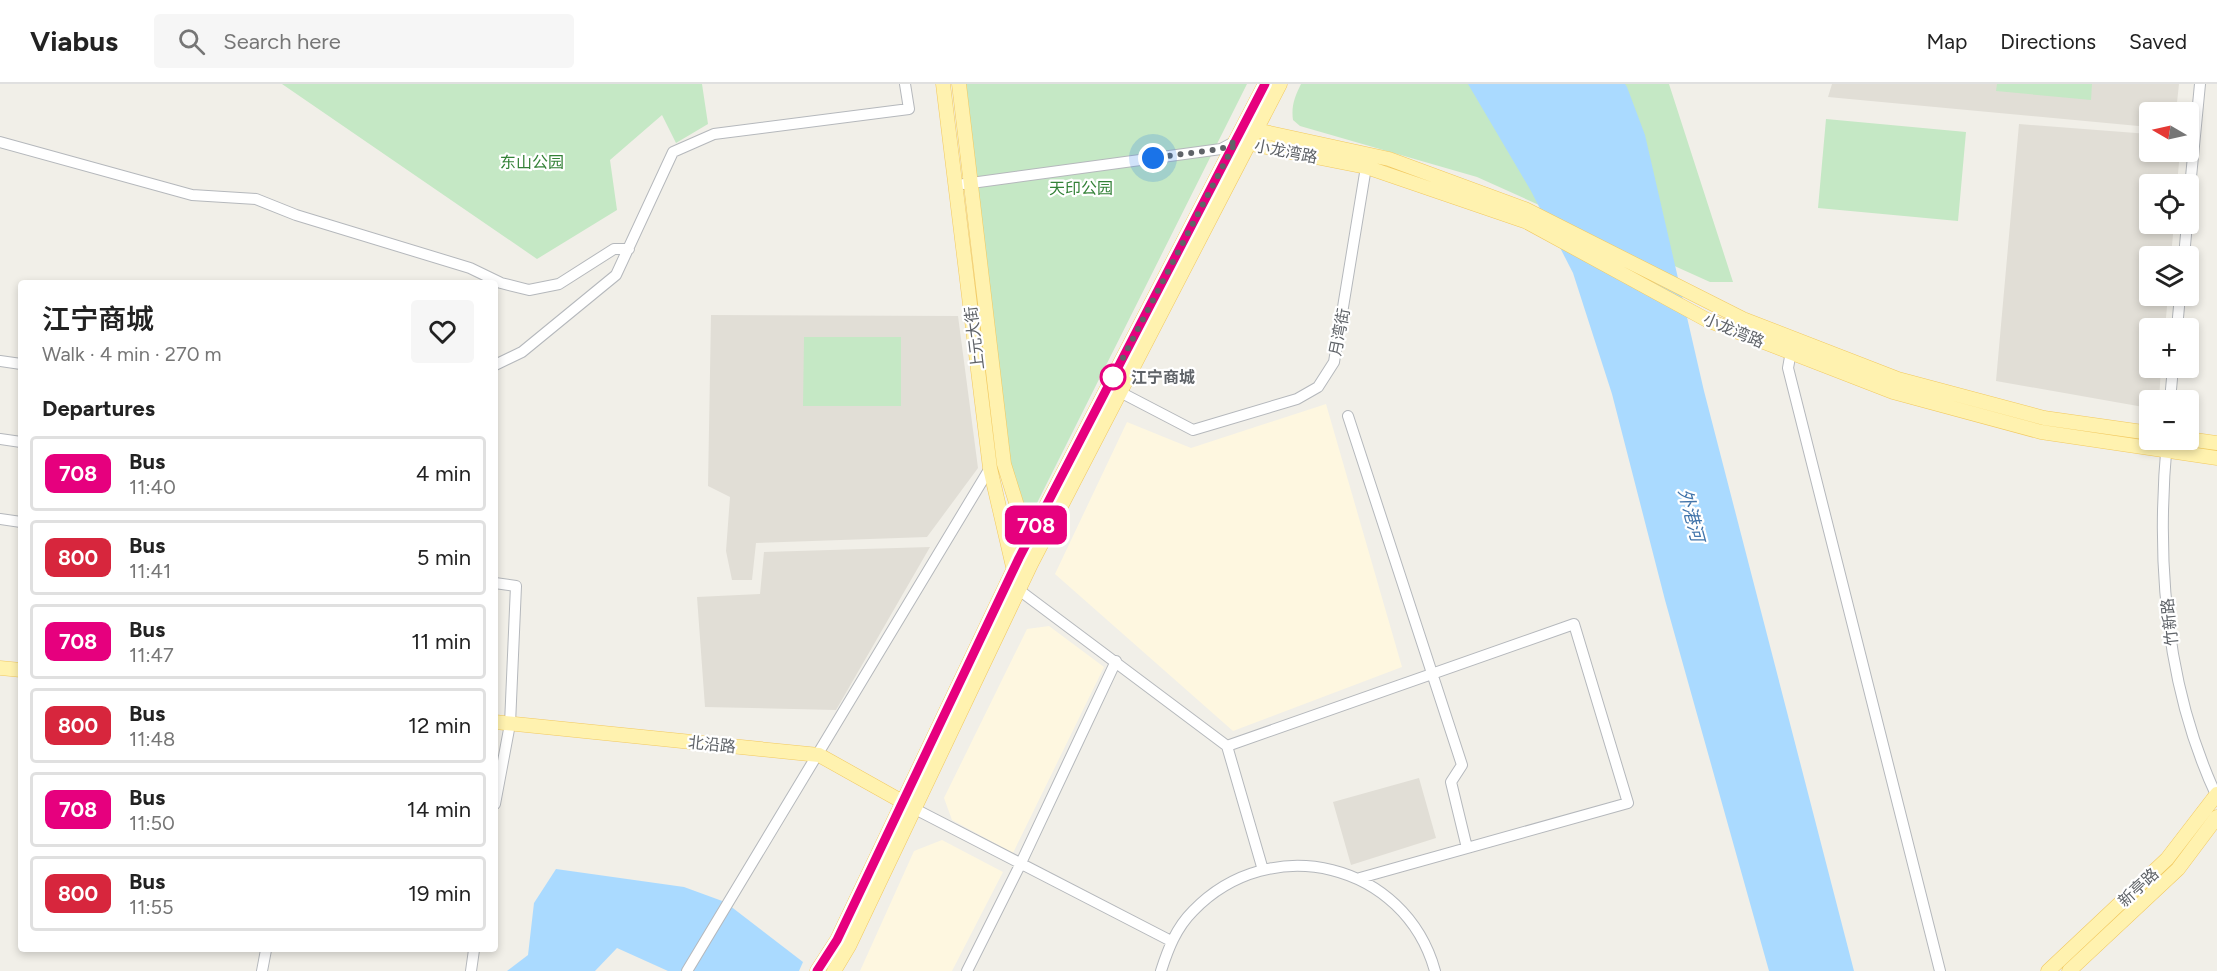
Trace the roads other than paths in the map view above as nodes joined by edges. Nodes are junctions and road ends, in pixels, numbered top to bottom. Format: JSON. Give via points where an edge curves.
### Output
{"nodes":[{"id":1,"x":905,"y":84,"type":"edge"},
{"id":2,"x":943,"y":84,"type":"edge"},
{"id":3,"x":959,"y":84,"type":"edge"},
{"id":4,"x":1265,"y":84,"type":"edge"},
{"id":5,"x":1280,"y":84,"type":"edge"},
{"id":6,"x":2200,"y":84,"type":"edge"},
{"id":7,"x":1256,"y":130,"type":"junction"},
{"id":8,"x":0,"y":142,"type":"edge"},
{"id":9,"x":1242,"y":142,"type":"junction"},
{"id":10,"x":1366,"y":167,"type":"junction"},
{"id":11,"x":2191,"y":174,"type":"edge"},
{"id":12,"x":971,"y":183,"type":"junction"},
{"id":13,"x":955,"y":185,"type":"junction"},
{"id":14,"x":1526,"y":216,"type":"junction"},
{"id":15,"x":629,"y":249,"type":"junction"},
{"id":16,"x":495,"y":280,"type":"edge"},
{"id":17,"x":498,"y":282,"type":"edge"},
{"id":18,"x":1792,"y":346,"type":"junction"},
{"id":19,"x":0,"y":361,"type":"edge"},
{"id":20,"x":18,"y":364,"type":"edge"},
{"id":21,"x":498,"y":364,"type":"edge"},
{"id":22,"x":1120,"y":392,"type":"junction"},
{"id":23,"x":1348,"y":416,"type":"dead end"},
{"id":24,"x":2139,"y":431,"type":"edge"},
{"id":25,"x":0,"y":439,"type":"edge"},
{"id":26,"x":2199,"y":441,"type":"edge"},
{"id":27,"x":18,"y":442,"type":"edge"},
{"id":28,"x":2139,"y":442,"type":"edge"},
{"id":29,"x":2217,"y":443,"type":"edge"},
{"id":30,"x":2166,"y":450,"type":"edge"},
{"id":31,"x":2186,"y":450,"type":"edge"},
{"id":32,"x":2217,"y":458,"type":"edge"},
{"id":33,"x":990,"y":468,"type":"junction"},
{"id":34,"x":0,"y":519,"type":"edge"},
{"id":35,"x":18,"y":522,"type":"edge"},
{"id":36,"x":1028,"y":540,"type":"junction"},
{"id":37,"x":1031,"y":564,"type":"junction"},
{"id":38,"x":1014,"y":568,"type":"junction"},
{"id":39,"x":498,"y":583,"type":"edge"},
{"id":40,"x":1019,"y":590,"type":"junction"},
{"id":41,"x":1116,"y":661,"type":"junction"},
{"id":42,"x":0,"y":668,"type":"edge"},
{"id":43,"x":18,"y":670,"type":"edge"},
{"id":44,"x":1432,"y":674,"type":"junction"},
{"id":45,"x":498,"y":722,"type":"edge"},
{"id":46,"x":510,"y":724,"type":"junction"},
{"id":47,"x":1227,"y":746,"type":"junction"},
{"id":48,"x":819,"y":755,"type":"junction"},
{"id":49,"x":498,"y":788,"type":"edge"},
{"id":50,"x":2217,"y":795,"type":"edge"},
{"id":51,"x":909,"y":806,"type":"junction"},
{"id":52,"x":2217,"y":817,"type":"edge"},
{"id":53,"x":1467,"y":848,"type":"junction"},
{"id":54,"x":1020,"y":865,"type":"junction"},
{"id":55,"x":1263,"y":870,"type":"junction"},
{"id":56,"x":1360,"y":878,"type":"junction"},
{"id":57,"x":1171,"y":941,"type":"junction"},
{"id":58,"x":843,"y":943,"type":"junction"},
{"id":59,"x":266,"y":952,"type":"edge"},
{"id":60,"x":474,"y":952,"type":"edge"},
{"id":61,"x":262,"y":971,"type":"edge"},
{"id":62,"x":471,"y":971,"type":"edge"},
{"id":63,"x":687,"y":971,"type":"edge"},
{"id":64,"x":817,"y":971,"type":"edge"},
{"id":65,"x":834,"y":971,"type":"edge"},
{"id":66,"x":967,"y":971,"type":"edge"},
{"id":67,"x":1161,"y":971,"type":"edge"},
{"id":68,"x":1435,"y":971,"type":"edge"},
{"id":69,"x":1940,"y":971,"type":"edge"},
{"id":70,"x":2048,"y":971,"type":"edge"},
{"id":71,"x":2068,"y":971,"type":"edge"}],
"edges":[{"from":1,"to":15,"type":"street","via":[[909,109],[714,134],[673,152]]},
{"from":2,"to":13,"type":"main road","name":"上元大街"},
{"from":3,"to":12,"type":"main road","name":"上元大街"},
{"from":4,"to":9,"type":"main road"},
{"from":5,"to":7,"type":"main road"},
{"from":6,"to":11,"type":"street"},
{"from":7,"to":9,"type":"main road"},
{"from":7,"to":14,"type":"main road","name":"小龙湾路","via":[[1389,159]]},
{"from":8,"to":16,"type":"street","via":[[192,195],[256,199],[470,268]]},
{"from":9,"to":10,"type":"main road","name":"小龙湾路"},
{"from":9,"to":12,"type":"street","via":[[1221,149]]},
{"from":9,"to":22,"type":"main road"},
{"from":9,"to":36,"type":"main road"},
{"from":10,"to":14,"type":"main road","name":"小龙湾路"},
{"from":10,"to":22,"type":"street","name":"月湾街","via":[[1334,362],[1318,387],[1297,399],[1193,430]]},
{"from":12,"to":13,"type":"street"},
{"from":12,"to":36,"type":"main road","name":"上元大街","via":[[1004,464]]},
{"from":13,"to":33,"type":"main road","name":"上元大街"},
{"from":14,"to":18,"type":"main road","name":"小龙湾路","via":[[1707,320],[1740,326]]},
{"from":15,"to":17,"type":"street","via":[[614,249],[559,284],[529,290]]},
{"from":15,"to":21,"type":"street","via":[[616,275],[522,352]]},
{"from":18,"to":24,"type":"main road","name":"小龙湾路","via":[[2044,417]]},
{"from":18,"to":28,"type":"main road","name":"小龙湾路","via":[[1893,392],[2041,432]]},
{"from":18,"to":69,"type":"street","via":[[1788,368]]},
{"from":19,"to":20,"type":"street"},
{"from":22,"to":37,"type":"main road"},
{"from":23,"to":44,"type":"street"},
{"from":25,"to":27,"type":"street"},
{"from":26,"to":29,"type":"main road"},
{"from":30,"to":50,"type":"street","name":"竹新路","via":[[2161,539],[2174,669],[2199,759]]},
{"from":31,"to":32,"type":"main road","name":"小龙湾路"},
{"from":33,"to":38,"type":"main road","name":"上元大街"},
{"from":33,"to":48,"type":"street"},
{"from":34,"to":35,"type":"street"},
{"from":36,"to":37,"type":"main road","name":"上元大街"},
{"from":36,"to":38,"type":"main road"},
{"from":37,"to":40,"type":"main road"},
{"from":38,"to":40,"type":"main road","name":"上元大街"},
{"from":38,"to":51,"type":"main road"},
{"from":39,"to":46,"type":"street","via":[[516,586]]},
{"from":40,"to":41,"type":"street"},
{"from":40,"to":51,"type":"main road"},
{"from":41,"to":47,"type":"street"},
{"from":41,"to":54,"type":"street"},
{"from":42,"to":43,"type":"main road"},
{"from":44,"to":47,"type":"street"},
{"from":44,"to":53,"type":"street","via":[[1462,765],[1451,783]]},
{"from":44,"to":53,"type":"street","via":[[1574,624],[1628,803]]},
{"from":45,"to":46,"type":"main road","name":"北沿路"},
{"from":46,"to":48,"type":"main road","name":"北沿路"},
{"from":46,"to":49,"type":"street"},
{"from":47,"to":55,"type":"street"},
{"from":48,"to":51,"type":"main road","name":"北沿路"},
{"from":48,"to":63,"type":"street"},
{"from":50,"to":70,"type":"main road","name":"新亭路","via":[[2168,859]]},
{"from":51,"to":54,"type":"street"},
{"from":51,"to":58,"type":"main road"},
{"from":52,"to":71,"type":"main road","name":"新亭路","via":[[2178,869]]},
{"from":53,"to":56,"type":"street"},
{"from":54,"to":57,"type":"street"},
{"from":54,"to":66,"type":"street"},
{"from":55,"to":56,"type":"street","via":[[1287,865],[1324,867]]},
{"from":55,"to":57,"type":"street","via":[[1219,889],[1192,912]]},
{"from":56,"to":68,"type":"street","via":[[1400,907],[1428,947]]},
{"from":57,"to":67,"type":"street"},
{"from":58,"to":64,"type":"main road"},
{"from":58,"to":65,"type":"main road"},
{"from":59,"to":61,"type":"street"},
{"from":60,"to":62,"type":"street"}]}
